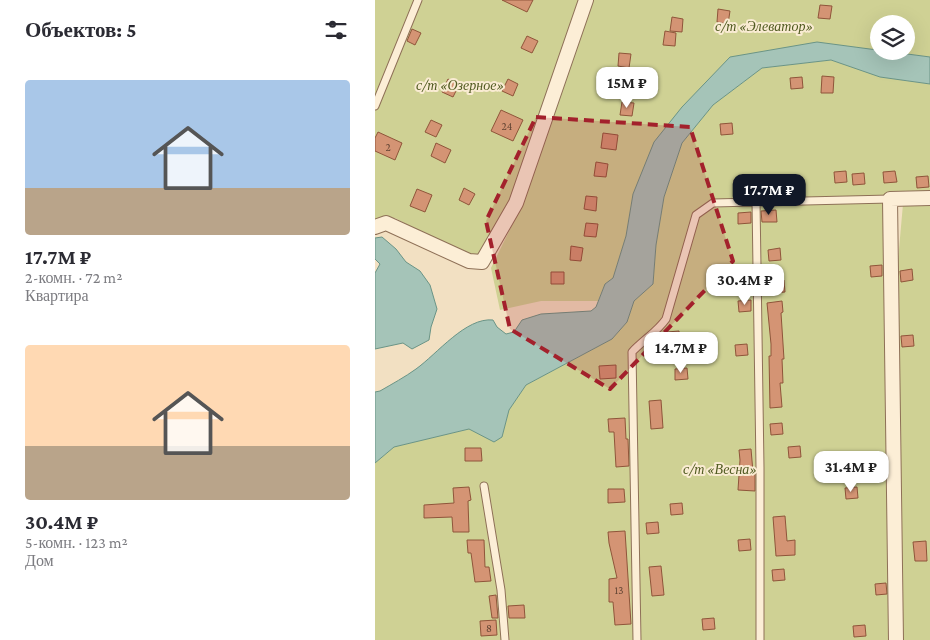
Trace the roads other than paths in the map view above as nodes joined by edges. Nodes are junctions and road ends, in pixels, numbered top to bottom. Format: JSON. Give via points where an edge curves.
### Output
{"nodes":[{"id":1,"x":418,"y":0,"type":"edge"},
{"id":2,"x":586,"y":0,"type":"edge"},
{"id":3,"x":375,"y":106,"type":"edge"},
{"id":4,"x":930,"y":198,"type":"edge"},
{"id":5,"x":890,"y":199,"type":"junction"},
{"id":6,"x":756,"y":201,"type":"junction"},
{"id":7,"x":375,"y":227,"type":"edge"},
{"id":8,"x":484,"y":486,"type":"dead end"},
{"id":9,"x":505,"y":640,"type":"edge"},
{"id":10,"x":637,"y":640,"type":"edge"},
{"id":11,"x":760,"y":640,"type":"edge"},
{"id":12,"x":897,"y":640,"type":"edge"}],
"edges":[{"from":1,"to":3,"type":"lane"},
{"from":2,"to":7,"type":"street","via":[[515,203],[482,262],[469,261],[386,223]]},
{"from":4,"to":5,"type":"street"},
{"from":5,"to":6,"type":"lane"},
{"from":5,"to":12,"type":"street"},
{"from":6,"to":10,"type":"lane","via":[[713,203],[696,215],[666,319],[632,352]]},
{"from":6,"to":11,"type":"lane"},
{"from":8,"to":9,"type":"lane","via":[[501,590]]}]}
